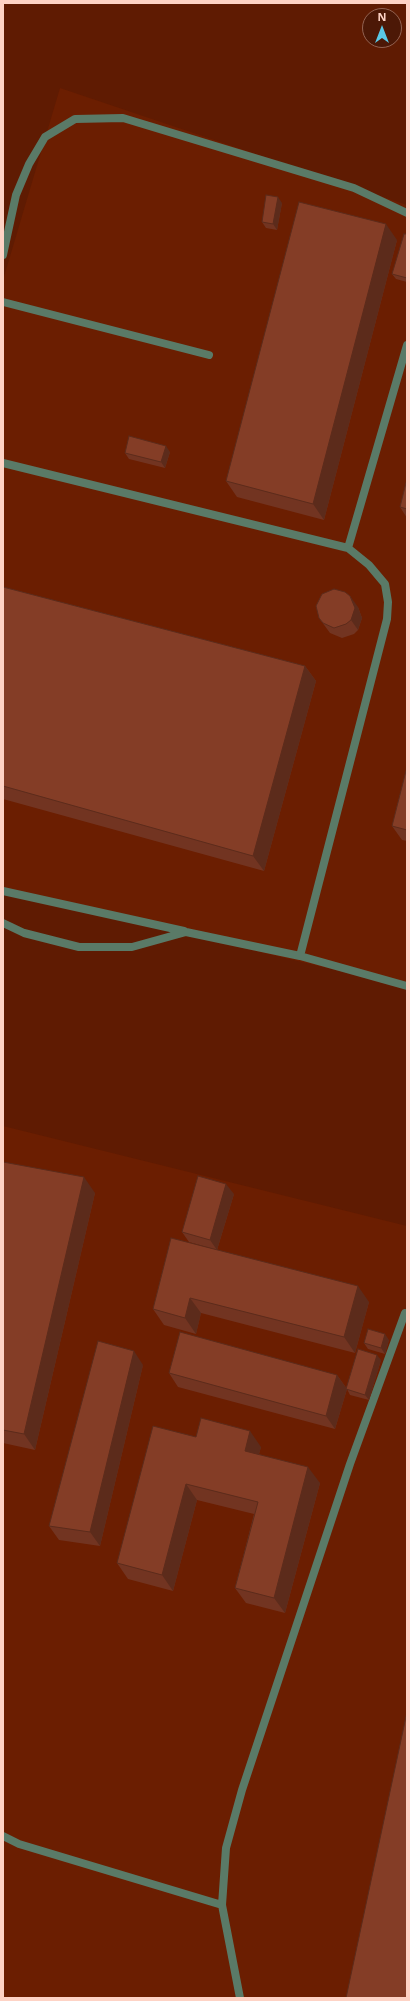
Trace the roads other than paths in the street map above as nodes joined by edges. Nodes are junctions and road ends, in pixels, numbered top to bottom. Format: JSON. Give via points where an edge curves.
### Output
{"nodes":[{"id":1,"x":407,"y":213,"type":"edge"},
{"id":2,"x":3,"y":254,"type":"edge"},
{"id":3,"x":3,"y":302,"type":"edge"},
{"id":4,"x":407,"y":345,"type":"edge"},
{"id":5,"x":209,"y":356,"type":"dead end"},
{"id":6,"x":405,"y":359,"type":"edge"},
{"id":7,"x":3,"y":464,"type":"edge"},
{"id":8,"x":348,"y":548,"type":"junction"},
{"id":9,"x":3,"y":891,"type":"edge"},
{"id":10,"x":3,"y":923,"type":"edge"},
{"id":11,"x":186,"y":932,"type":"junction"},
{"id":12,"x":300,"y":956,"type":"junction"},
{"id":13,"x":407,"y":986,"type":"edge"},
{"id":14,"x":405,"y":1313,"type":"dead end"},
{"id":15,"x":3,"y":1836,"type":"edge"},
{"id":16,"x":222,"y":1905,"type":"junction"},
{"id":17,"x":240,"y":1998,"type":"edge"}],
"edges":[{"from":1,"to":2,"type":"lane","via":[[354,188],[123,118],[75,119],[45,137],[29,164],[16,195]]},
{"from":3,"to":5,"type":"lane"},
{"from":4,"to":6,"type":"lane"},
{"from":6,"to":8,"type":"lane"},
{"from":7,"to":8,"type":"lane"},
{"from":8,"to":12,"type":"lane","via":[[369,565],[385,584],[387,619]]},
{"from":9,"to":11,"type":"lane"},
{"from":10,"to":11,"type":"lane","via":[[24,933],[79,947],[132,947]]},
{"from":11,"to":12,"type":"lane"},
{"from":12,"to":13,"type":"lane"},
{"from":14,"to":16,"type":"lane","via":[[350,1464],[242,1790],[226,1848]]},
{"from":15,"to":16,"type":"lane","via":[[19,1844]]},
{"from":16,"to":17,"type":"lane"}]}
